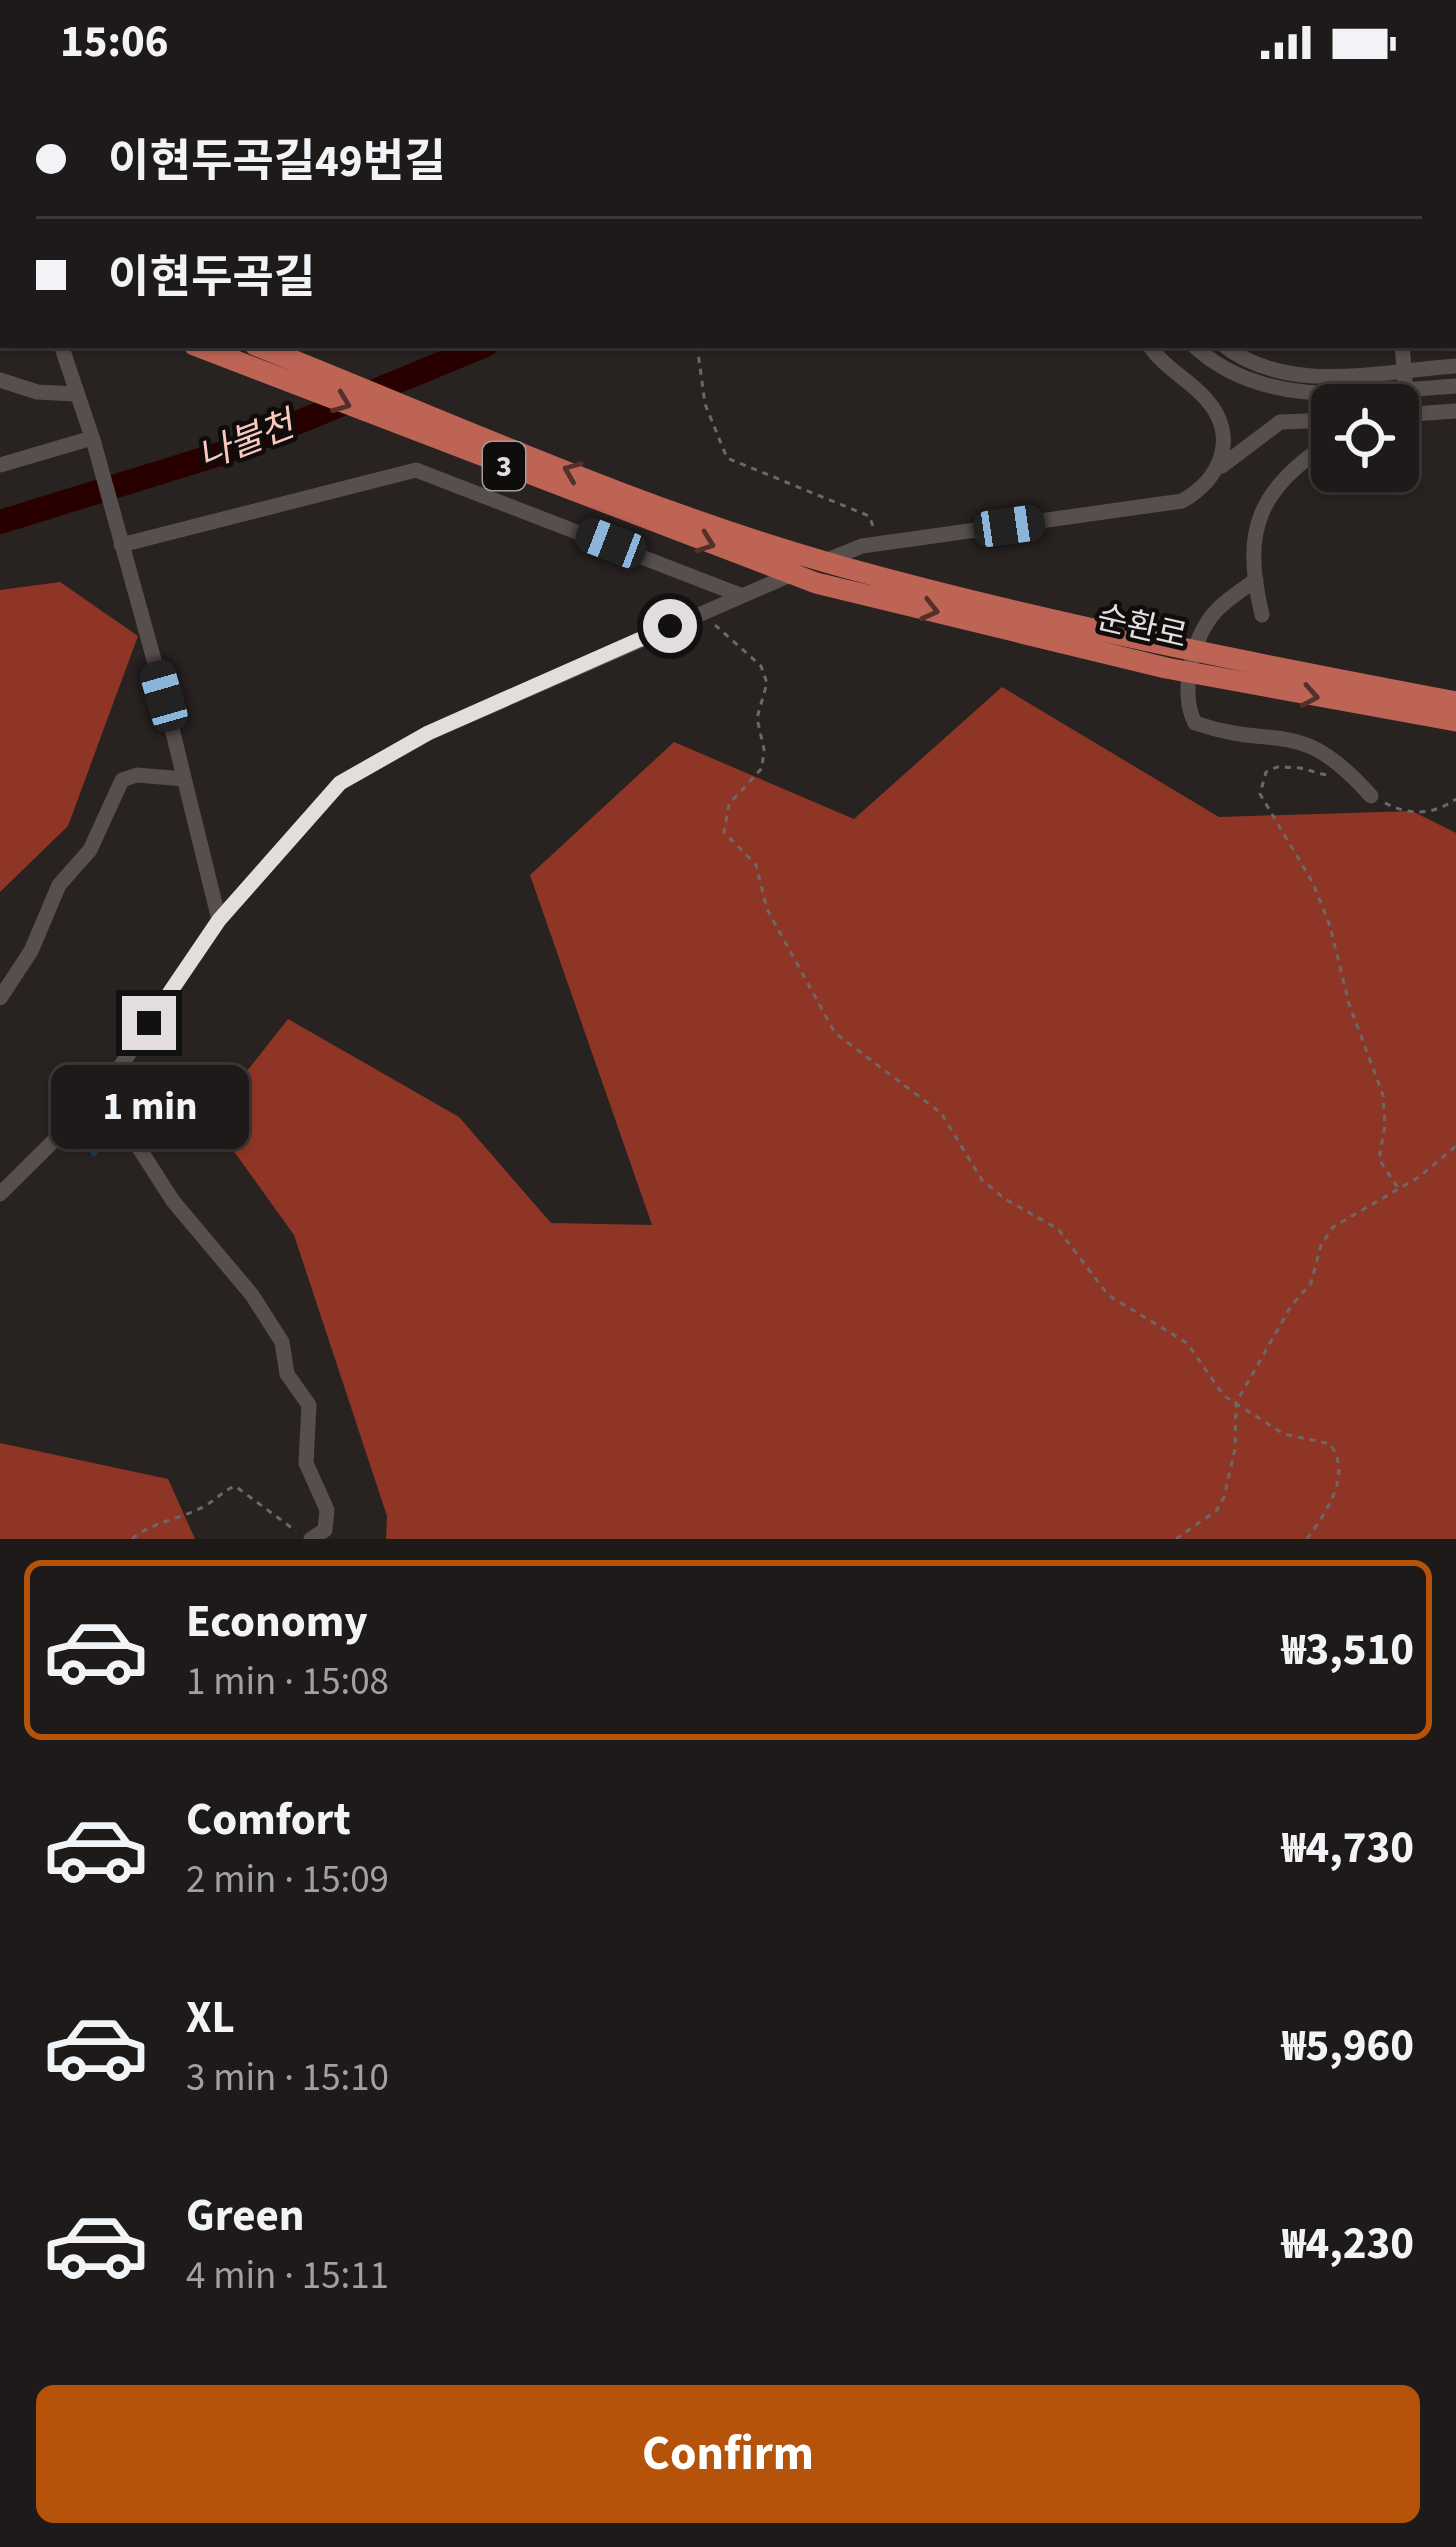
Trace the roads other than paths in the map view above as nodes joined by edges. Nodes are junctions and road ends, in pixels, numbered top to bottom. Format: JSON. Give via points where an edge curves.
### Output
{"nodes":[{"id":1,"x":62,"y":348,"type":"edge"},
{"id":2,"x":202,"y":348,"type":"edge"},
{"id":3,"x":263,"y":348,"type":"edge"},
{"id":4,"x":1152,"y":348,"type":"edge"},
{"id":5,"x":1198,"y":348,"type":"edge"},
{"id":6,"x":1228,"y":348,"type":"edge"},
{"id":7,"x":1402,"y":348,"type":"edge"},
{"id":8,"x":1456,"y":366,"type":"edge"},
{"id":9,"x":0,"y":380,"type":"edge"},
{"id":10,"x":1403,"y":384,"type":"edge"},
{"id":11,"x":1456,"y":386,"type":"edge"},
{"id":12,"x":75,"y":394,"type":"junction"},
{"id":13,"x":1419,"y":410,"type":"edge"},
{"id":14,"x":1456,"y":411,"type":"edge"},
{"id":15,"x":1311,"y":421,"type":"edge"},
{"id":16,"x":93,"y":440,"type":"junction"},
{"id":17,"x":1311,"y":454,"type":"edge"},
{"id":18,"x":0,"y":465,"type":"edge"},
{"id":19,"x":1222,"y":466,"type":"junction"},
{"id":20,"x":118,"y":537,"type":"junction"},
{"id":21,"x":1256,"y":580,"type":"junction"},
{"id":22,"x":740,"y":595,"type":"junction"},
{"id":23,"x":1262,"y":615,"type":"dead end"},
{"id":24,"x":1456,"y":703,"type":"edge"},
{"id":25,"x":1456,"y":721,"type":"edge"},
{"id":26,"x":184,"y":779,"type":"junction"},
{"id":27,"x":1371,"y":796,"type":"road end"},
{"id":28,"x":219,"y":920,"type":"junction"},
{"id":29,"x":0,"y":998,"type":"edge"},
{"id":30,"x":103,"y":1092,"type":"junction"},
{"id":31,"x":0,"y":1194,"type":"edge"},
{"id":32,"x":308,"y":1539,"type":"edge"}],
"edges":[{"from":1,"to":12,"type":"street"},
{"from":2,"to":25,"type":"highway","name":"순환로","number":"3","one_way":true,"via":[[816,583],[1166,668]]},
{"from":24,"to":3,"type":"highway","name":"순환로","number":"3","one_way":true,"via":[[1173,647],[840,566],[638,497]]},
{"from":4,"to":19,"type":"street","via":[[1209,401]]},
{"from":5,"to":11,"type":"street","via":[[1277,390]]},
{"from":6,"to":8,"type":"street","via":[[1266,369],[1310,377]]},
{"from":7,"to":10,"type":"street"},
{"from":9,"to":12,"type":"street"},
{"from":12,"to":16,"type":"street"},
{"from":13,"to":14,"type":"street"},
{"from":15,"to":19,"type":"street","via":[[1280,422]]},
{"from":16,"to":18,"type":"street"},
{"from":16,"to":20,"type":"street"},
{"from":17,"to":21,"type":"street","via":[[1271,490],[1259,516]]},
{"from":19,"to":22,"type":"street","via":[[1206,488],[1182,501],[862,546]]},
{"from":20,"to":22,"type":"street","via":[[416,470]]},
{"from":20,"to":26,"type":"street"},
{"from":21,"to":23,"type":"street"},
{"from":21,"to":27,"type":"street","via":[[1214,613],[1197,644],[1187,693],[1195,723],[1294,738],[1318,748]]},
{"from":22,"to":28,"type":"street","via":[[428,733],[340,783]]},
{"from":26,"to":28,"type":"street"},
{"from":26,"to":29,"type":"street","via":[[122,780],[90,850],[58,885],[31,951]]},
{"from":28,"to":30,"type":"street"},
{"from":30,"to":31,"type":"street"},
{"from":30,"to":32,"type":"street","via":[[173,1201],[282,1342],[287,1374],[309,1405],[306,1463],[327,1510],[326,1529]]}]}
